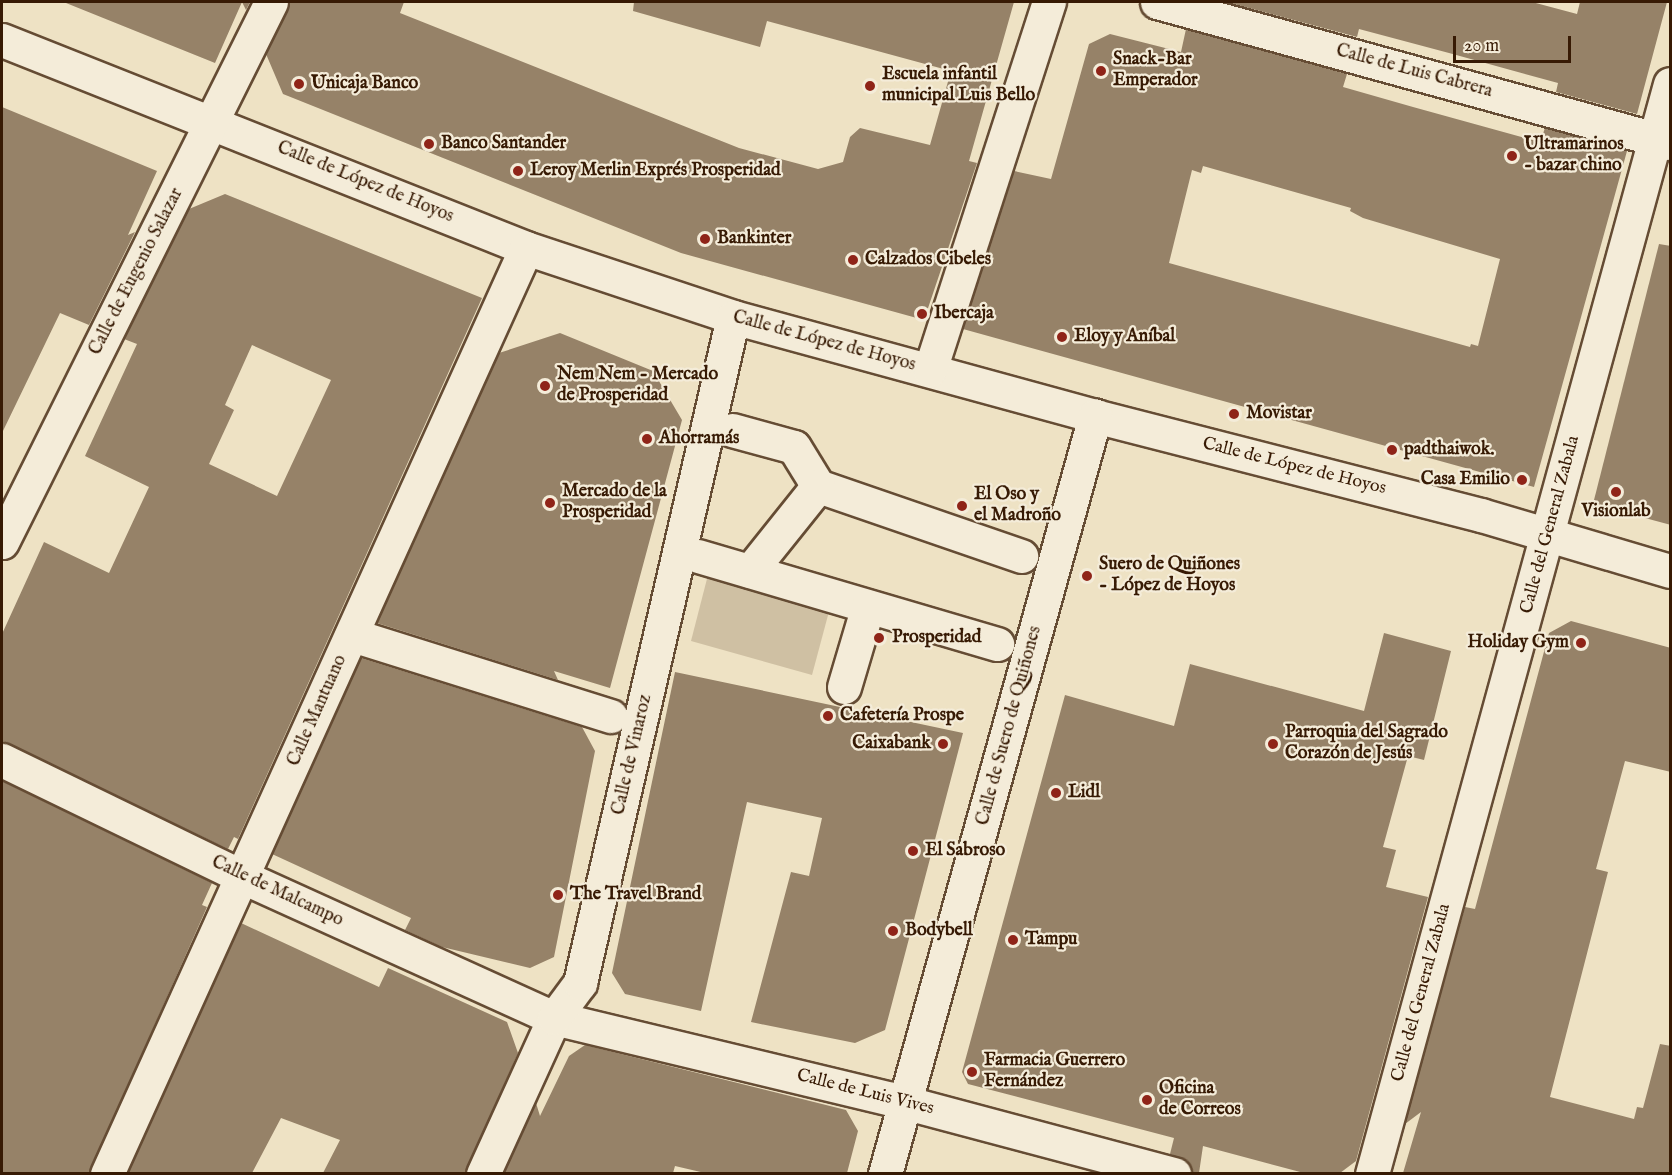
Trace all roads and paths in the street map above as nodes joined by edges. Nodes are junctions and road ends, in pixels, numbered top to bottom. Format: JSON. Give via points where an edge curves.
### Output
{"nodes":[{"id":1,"x":271,"y":2,"type":"edge"},
{"id":2,"x":1049,"y":2,"type":"edge"},
{"id":3,"x":1157,"y":2,"type":"edge"},
{"id":4,"x":2,"y":40,"type":"edge"},
{"id":5,"x":1671,"y":84,"type":"edge"},
{"id":6,"x":214,"y":121,"type":"junction"},
{"id":7,"x":1663,"y":141,"type":"edge"},
{"id":8,"x":526,"y":248,"type":"junction"},
{"id":9,"x":734,"y":317,"type":"junction"},
{"id":10,"x":930,"y":370,"type":"junction"},
{"id":11,"x":1095,"y":416,"type":"junction"},
{"id":12,"x":732,"y":430,"type":"dead end"},
{"id":13,"x":818,"y":486,"type":"junction"},
{"id":14,"x":1549,"y":533,"type":"junction"},
{"id":15,"x":2,"y":542,"type":"edge"},
{"id":16,"x":698,"y":556,"type":"dead end"},
{"id":17,"x":1022,"y":556,"type":"dead end"},
{"id":18,"x":750,"y":571,"type":"junction"},
{"id":19,"x":1671,"y":571,"type":"edge"},
{"id":20,"x":868,"y":606,"type":"junction"},
{"id":21,"x":352,"y":635,"type":"junction"},
{"id":22,"x":997,"y":644,"type":"dead end"},
{"id":23,"x":844,"y":687,"type":"dead end"},
{"id":24,"x":611,"y":716,"type":"dead end"},
{"id":25,"x":2,"y":760,"type":"edge"},
{"id":26,"x":243,"y":877,"type":"junction"},
{"id":27,"x":554,"y":1018,"type":"junction"},
{"id":28,"x":904,"y":1101,"type":"junction"},
{"id":29,"x":107,"y":1173,"type":"edge"},
{"id":30,"x":483,"y":1173,"type":"edge"},
{"id":31,"x":885,"y":1173,"type":"edge"},
{"id":32,"x":1174,"y":1173,"type":"edge"},
{"id":33,"x":1372,"y":1173,"type":"edge"}],
"edges":[{"from":1,"to":6,"type":"street","name":"Calle de Eugenio Salazar"},
{"from":2,"to":10,"type":"street"},
{"from":3,"to":7,"type":"street","name":"Calle de Luis Cabrera"},
{"from":4,"to":6,"type":"street","name":"Calle de López de Hoyos"},
{"from":5,"to":7,"type":"street","name":"Calle del General Zabala"},
{"from":6,"to":8,"type":"street","name":"Calle de López de Hoyos"},
{"from":6,"to":15,"type":"street","name":"Calle de Eugenio Salazar"},
{"from":7,"to":14,"type":"street","name":"Calle del General Zabala"},
{"from":8,"to":9,"type":"street","name":"Calle de López de Hoyos"},
{"from":8,"to":21,"type":"street","name":"Calle Mantuano"},
{"from":9,"to":10,"type":"street","name":"Calle de López de Hoyos"},
{"from":9,"to":27,"type":"street","name":"Calle de Vinaroz","via":[[580,983]]},
{"from":10,"to":11,"type":"street","name":"Calle de López de Hoyos"},
{"from":11,"to":14,"type":"street","name":"Calle de López de Hoyos"},
{"from":11,"to":28,"type":"street","name":"Calle de Suero de Quiñones"},
{"from":12,"to":13,"type":"street","via":[[794,447]]},
{"from":13,"to":17,"type":"street"},
{"from":13,"to":18,"type":"street"},
{"from":14,"to":19,"type":"street","name":"Calle de López de Hoyos"},
{"from":14,"to":33,"type":"street","name":"Calle del General Zabala"},
{"from":16,"to":18,"type":"street"},
{"from":18,"to":20,"type":"street"},
{"from":20,"to":22,"type":"street"},
{"from":20,"to":23,"type":"street"},
{"from":21,"to":24,"type":"street"},
{"from":21,"to":26,"type":"street","name":"Calle Mantuano"},
{"from":25,"to":26,"type":"street","name":"Calle de Malcampo"},
{"from":26,"to":27,"type":"street","name":"Calle de Malcampo"},
{"from":26,"to":29,"type":"street","name":"Calle Mantuano"},
{"from":27,"to":28,"type":"street","name":"Calle de Luis Vives"},
{"from":27,"to":30,"type":"street","name":"Calle de Vinaroz"},
{"from":28,"to":31,"type":"street","name":"Calle de Suero de Quiñones"},
{"from":28,"to":32,"type":"street","name":"Calle de Luis Vives"}]}
